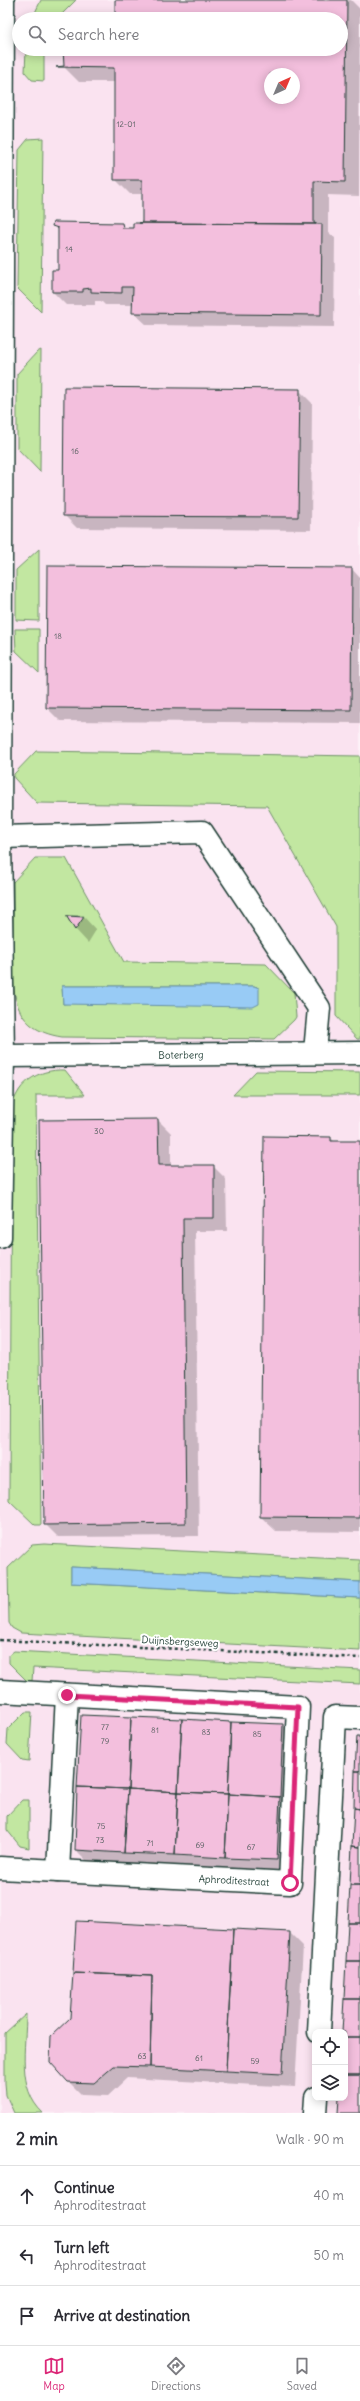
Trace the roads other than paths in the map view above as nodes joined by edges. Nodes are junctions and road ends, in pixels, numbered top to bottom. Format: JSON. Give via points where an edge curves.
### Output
{"nodes":[{"id":1,"x":3,"y":0,"type":"edge"},
{"id":2,"x":0,"y":837,"type":"edge"},
{"id":3,"x":315,"y":1052,"type":"junction"},
{"id":4,"x":360,"y":1053,"type":"edge"},
{"id":5,"x":3,"y":1056,"type":"junction"},
{"id":6,"x":0,"y":1237,"type":"edge"},
{"id":7,"x":0,"y":1691,"type":"edge"},
{"id":8,"x":67,"y":1695,"type":"junction"},
{"id":9,"x":360,"y":1718,"type":"edge"},
{"id":10,"x":0,"y":1868,"type":"edge"},
{"id":11,"x":58,"y":1871,"type":"junction"},
{"id":12,"x":319,"y":2029,"type":"edge"},
{"id":13,"x":316,"y":2101,"type":"edge"},
{"id":14,"x":315,"y":2113,"type":"edge"}],
"edges":[{"from":1,"to":2,"type":"street"},
{"from":2,"to":3,"type":"street","via":[[202,832],[320,1008]]},
{"from":2,"to":5,"type":"street"},
{"from":3,"to":4,"type":"street","name":"Boterberg"},
{"from":3,"to":5,"type":"street","name":"Boterberg"},
{"from":5,"to":6,"type":"street"},
{"from":7,"to":8,"type":"street","name":"Aphroditestraat"},
{"from":8,"to":11,"type":"street"},
{"from":8,"to":11,"type":"street","name":"Aphroditestraat","via":[[298,1707],[291,1868],[290,1883]]},
{"from":9,"to":12,"type":"street","via":[[335,1717]]},
{"from":10,"to":11,"type":"street","name":"Aphroditestraat"},
{"from":13,"to":14,"type":"street"}]}
